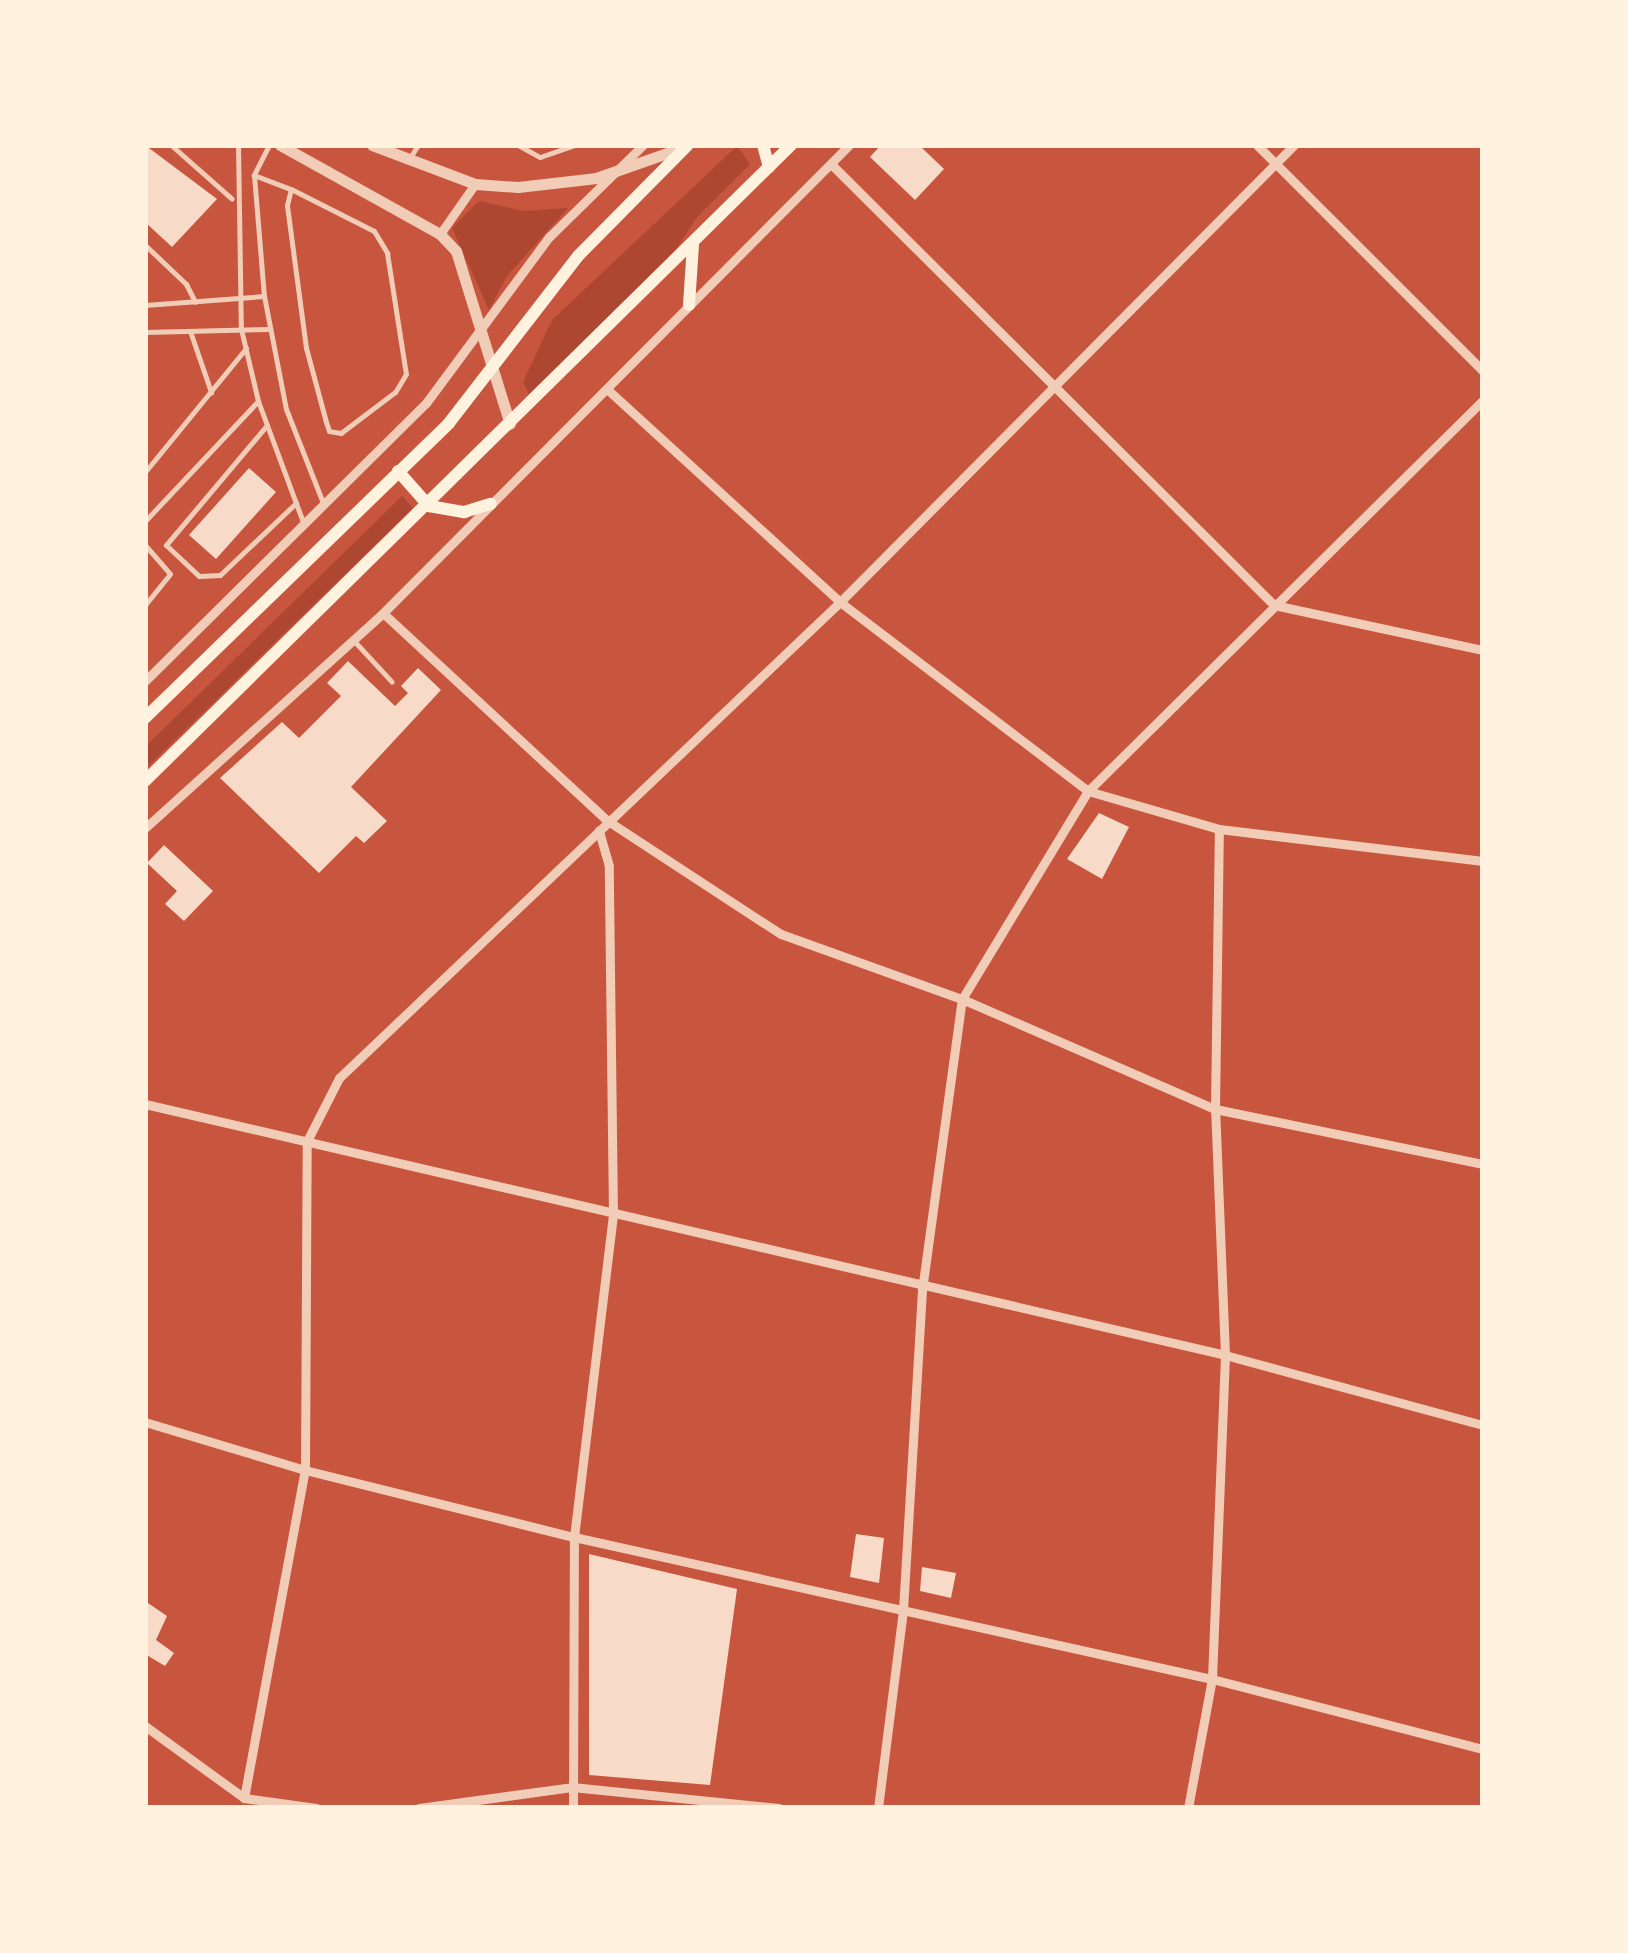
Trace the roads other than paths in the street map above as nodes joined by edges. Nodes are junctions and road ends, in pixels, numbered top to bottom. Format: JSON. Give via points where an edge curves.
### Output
{"nodes":[{"id":1,"x":171,"y":145,"type":"edge"},
{"id":2,"x":238,"y":145,"type":"edge"},
{"id":3,"x":269,"y":145,"type":"edge"},
{"id":4,"x":280,"y":145,"type":"edge"},
{"id":5,"x":372,"y":145,"type":"edge"},
{"id":6,"x":418,"y":145,"type":"edge"},
{"id":7,"x":518,"y":145,"type":"edge"},
{"id":8,"x":574,"y":145,"type":"edge"},
{"id":9,"x":644,"y":145,"type":"edge"},
{"id":10,"x":688,"y":145,"type":"edge"},
{"id":11,"x":763,"y":145,"type":"edge"},
{"id":12,"x":792,"y":145,"type":"edge"},
{"id":13,"x":849,"y":145,"type":"edge"},
{"id":14,"x":1257,"y":145,"type":"edge"},
{"id":15,"x":1294,"y":145,"type":"edge"},
{"id":16,"x":409,"y":159,"type":"junction"},
{"id":17,"x":1274,"y":162,"type":"junction"},
{"id":18,"x":831,"y":164,"type":"junction"},
{"id":19,"x":769,"y":167,"type":"junction"},
{"id":20,"x":616,"y":173,"type":"junction"},
{"id":21,"x":254,"y":175,"type":"junction"},
{"id":22,"x":475,"y":184,"type":"junction"},
{"id":23,"x":292,"y":189,"type":"junction"},
{"id":24,"x":234,"y":201,"type":"junction"},
{"id":25,"x":440,"y":234,"type":"junction"},
{"id":26,"x":145,"y":245,"type":"edge"},
{"id":27,"x":693,"y":245,"type":"junction"},
{"id":28,"x":264,"y":296,"type":"junction"},
{"id":29,"x":238,"y":300,"type":"junction"},
{"id":30,"x":195,"y":302,"type":"junction"},
{"id":31,"x":145,"y":304,"type":"edge"},
{"id":32,"x":689,"y":305,"type":"junction"},
{"id":33,"x":484,"y":328,"type":"junction"},
{"id":34,"x":241,"y":329,"type":"junction"},
{"id":35,"x":270,"y":329,"type":"junction"},
{"id":36,"x":190,"y":330,"type":"junction"},
{"id":37,"x":145,"y":332,"type":"edge"},
{"id":38,"x":246,"y":348,"type":"junction"},
{"id":39,"x":496,"y":370,"type":"junction"},
{"id":40,"x":1483,"y":371,"type":"edge"},
{"id":41,"x":1053,"y":383,"type":"junction"},
{"id":42,"x":608,"y":390,"type":"junction"},
{"id":43,"x":211,"y":392,"type":"junction"},
{"id":44,"x":1483,"y":400,"type":"edge"},
{"id":45,"x":258,"y":402,"type":"junction"},
{"id":46,"x":510,"y":424,"type":"junction"},
{"id":47,"x":267,"y":425,"type":"junction"},
{"id":48,"x":398,"y":470,"type":"junction"},
{"id":49,"x":145,"y":472,"type":"edge"},
{"id":50,"x":296,"y":503,"type":"junction"},
{"id":51,"x":323,"y":503,"type":"junction"},
{"id":52,"x":491,"y":504,"type":"junction"},
{"id":53,"x":429,"y":506,"type":"junction"},
{"id":54,"x":145,"y":521,"type":"edge"},
{"id":55,"x":303,"y":522,"type":"junction"},
{"id":56,"x":145,"y":546,"type":"edge"},
{"id":57,"x":840,"y":602,"type":"junction"},
{"id":58,"x":145,"y":605,"type":"edge"},
{"id":59,"x":1274,"y":605,"type":"junction"},
{"id":60,"x":382,"y":612,"type":"junction"},
{"id":61,"x":352,"y":640,"type":"junction"},
{"id":62,"x":1483,"y":650,"type":"edge"},
{"id":63,"x":145,"y":681,"type":"edge"},
{"id":64,"x":392,"y":682,"type":"dead end"},
{"id":65,"x":145,"y":702,"type":"edge"},
{"id":66,"x":162,"y":702,"type":"junction"},
{"id":67,"x":145,"y":718,"type":"edge"},
{"id":68,"x":145,"y":781,"type":"edge"},
{"id":69,"x":1088,"y":790,"type":"junction"},
{"id":70,"x":608,"y":822,"type":"junction"},
{"id":71,"x":145,"y":828,"type":"edge"},
{"id":72,"x":1218,"y":828,"type":"junction"},
{"id":73,"x":599,"y":830,"type":"junction"},
{"id":74,"x":1483,"y":861,"type":"edge"},
{"id":75,"x":962,"y":999,"type":"junction"},
{"id":76,"x":145,"y":1104,"type":"edge"},
{"id":77,"x":1215,"y":1109,"type":"junction"},
{"id":78,"x":307,"y":1141,"type":"junction"},
{"id":79,"x":1483,"y":1164,"type":"edge"},
{"id":80,"x":613,"y":1214,"type":"junction"},
{"id":81,"x":922,"y":1290,"type":"junction"},
{"id":82,"x":1225,"y":1355,"type":"junction"},
{"id":83,"x":145,"y":1422,"type":"edge"},
{"id":84,"x":1483,"y":1425,"type":"edge"},
{"id":85,"x":304,"y":1470,"type":"junction"},
{"id":86,"x":574,"y":1537,"type":"junction"},
{"id":87,"x":902,"y":1610,"type":"junction"},
{"id":88,"x":1212,"y":1679,"type":"junction"},
{"id":89,"x":145,"y":1726,"type":"edge"},
{"id":90,"x":1483,"y":1749,"type":"edge"},
{"id":91,"x":572,"y":1787,"type":"junction"},
{"id":92,"x":244,"y":1798,"type":"junction"},
{"id":93,"x":316,"y":1808,"type":"edge"},
{"id":94,"x":419,"y":1808,"type":"edge"},
{"id":95,"x":573,"y":1808,"type":"edge"},
{"id":96,"x":779,"y":1808,"type":"edge"},
{"id":97,"x":878,"y":1808,"type":"edge"},
{"id":98,"x":1188,"y":1808,"type":"edge"}],
"edges":[{"from":1,"to":24,"type":"lane"},
{"from":2,"to":24,"type":"lane"},
{"from":3,"to":21,"type":"lane"},
{"from":4,"to":25,"type":"street"},
{"from":5,"to":16,"type":"street"},
{"from":6,"to":16,"type":"lane"},
{"from":7,"to":8,"type":"lane","via":[[540,157]]},
{"from":9,"to":20,"type":"street"},
{"from":10,"to":20,"type":"street"},
{"from":10,"to":39,"type":"main road","via":[[578,256]]},
{"from":11,"to":19,"type":"main road"},
{"from":12,"to":19,"type":"main road"},
{"from":13,"to":18,"type":"street"},
{"from":14,"to":17,"type":"street"},
{"from":15,"to":17,"type":"street"},
{"from":16,"to":22,"type":"street"},
{"from":17,"to":40,"type":"street"},
{"from":17,"to":41,"type":"street"},
{"from":18,"to":32,"type":"street"},
{"from":18,"to":41,"type":"street"},
{"from":19,"to":27,"type":"main road"},
{"from":20,"to":22,"type":"street","via":[[554,185]]},
{"from":20,"to":33,"type":"street","via":[[548,238]]},
{"from":21,"to":23,"type":"lane"},
{"from":21,"to":28,"type":"lane"},
{"from":22,"to":25,"type":"street"},
{"from":23,"to":23,"type":"lane","via":[[287,205],[306,348],[330,432],[341,433],[395,392],[406,374],[387,253],[374,231]]},
{"from":24,"to":29,"type":"lane"},
{"from":25,"to":33,"type":"street","via":[[456,252]]},
{"from":26,"to":30,"type":"lane","via":[[186,284]]},
{"from":27,"to":32,"type":"main road"},
{"from":27,"to":46,"type":"main road"},
{"from":28,"to":29,"type":"lane"},
{"from":28,"to":35,"type":"lane"},
{"from":29,"to":30,"type":"lane"},
{"from":29,"to":34,"type":"lane"},
{"from":30,"to":31,"type":"lane"},
{"from":32,"to":42,"type":"street"},
{"from":33,"to":39,"type":"street"},
{"from":33,"to":51,"type":"street","via":[[426,403]]},
{"from":34,"to":35,"type":"lane"},
{"from":34,"to":36,"type":"lane"},
{"from":34,"to":38,"type":"lane"},
{"from":35,"to":51,"type":"lane","via":[[286,409]]},
{"from":36,"to":37,"type":"lane"},
{"from":36,"to":43,"type":"lane"},
{"from":38,"to":43,"type":"lane"},
{"from":38,"to":45,"type":"lane"},
{"from":39,"to":46,"type":"street"},
{"from":39,"to":48,"type":"main road"},
{"from":41,"to":57,"type":"street"},
{"from":41,"to":59,"type":"street"},
{"from":42,"to":52,"type":"street"},
{"from":42,"to":57,"type":"street"},
{"from":43,"to":49,"type":"lane"},
{"from":44,"to":59,"type":"street"},
{"from":45,"to":47,"type":"lane"},
{"from":45,"to":54,"type":"lane"},
{"from":46,"to":53,"type":"main road"},
{"from":47,"to":50,"type":"lane"},
{"from":47,"to":50,"type":"lane","via":[[166,545],[199,576],[220,575]]},
{"from":48,"to":53,"type":"main road"},
{"from":48,"to":66,"type":"main road"},
{"from":50,"to":55,"type":"lane"},
{"from":51,"to":55,"type":"street"},
{"from":52,"to":53,"type":"main road","via":[[464,512]]},
{"from":52,"to":60,"type":"street"},
{"from":53,"to":68,"type":"main road"},
{"from":55,"to":63,"type":"street"},
{"from":56,"to":58,"type":"lane","via":[[170,574]]},
{"from":57,"to":69,"type":"street"},
{"from":57,"to":70,"type":"street"},
{"from":59,"to":62,"type":"street"},
{"from":59,"to":69,"type":"street"},
{"from":60,"to":61,"type":"street"},
{"from":60,"to":70,"type":"street"},
{"from":61,"to":64,"type":"lane"},
{"from":61,"to":71,"type":"street"},
{"from":65,"to":66,"type":"main road"},
{"from":66,"to":67,"type":"main road"},
{"from":69,"to":72,"type":"street"},
{"from":69,"to":75,"type":"street"},
{"from":70,"to":73,"type":"street"},
{"from":70,"to":75,"type":"street","via":[[781,934]]},
{"from":72,"to":74,"type":"street"},
{"from":72,"to":77,"type":"street"},
{"from":73,"to":78,"type":"street","via":[[339,1078]]},
{"from":73,"to":80,"type":"street","via":[[610,866]]},
{"from":75,"to":77,"type":"street"},
{"from":75,"to":81,"type":"street"},
{"from":76,"to":78,"type":"street"},
{"from":77,"to":79,"type":"street"},
{"from":77,"to":82,"type":"street"},
{"from":78,"to":80,"type":"street"},
{"from":78,"to":85,"type":"street"},
{"from":80,"to":81,"type":"street"},
{"from":80,"to":86,"type":"street"},
{"from":81,"to":82,"type":"street"},
{"from":81,"to":87,"type":"street"},
{"from":82,"to":84,"type":"street"},
{"from":82,"to":88,"type":"street"},
{"from":83,"to":85,"type":"street"},
{"from":85,"to":86,"type":"street"},
{"from":85,"to":92,"type":"street"},
{"from":86,"to":87,"type":"street"},
{"from":86,"to":91,"type":"street"},
{"from":87,"to":88,"type":"street"},
{"from":87,"to":97,"type":"street"},
{"from":88,"to":90,"type":"street"},
{"from":88,"to":98,"type":"street"},
{"from":89,"to":92,"type":"street"},
{"from":91,"to":94,"type":"street"},
{"from":91,"to":95,"type":"street"},
{"from":91,"to":96,"type":"street"},
{"from":92,"to":93,"type":"street"}]}
